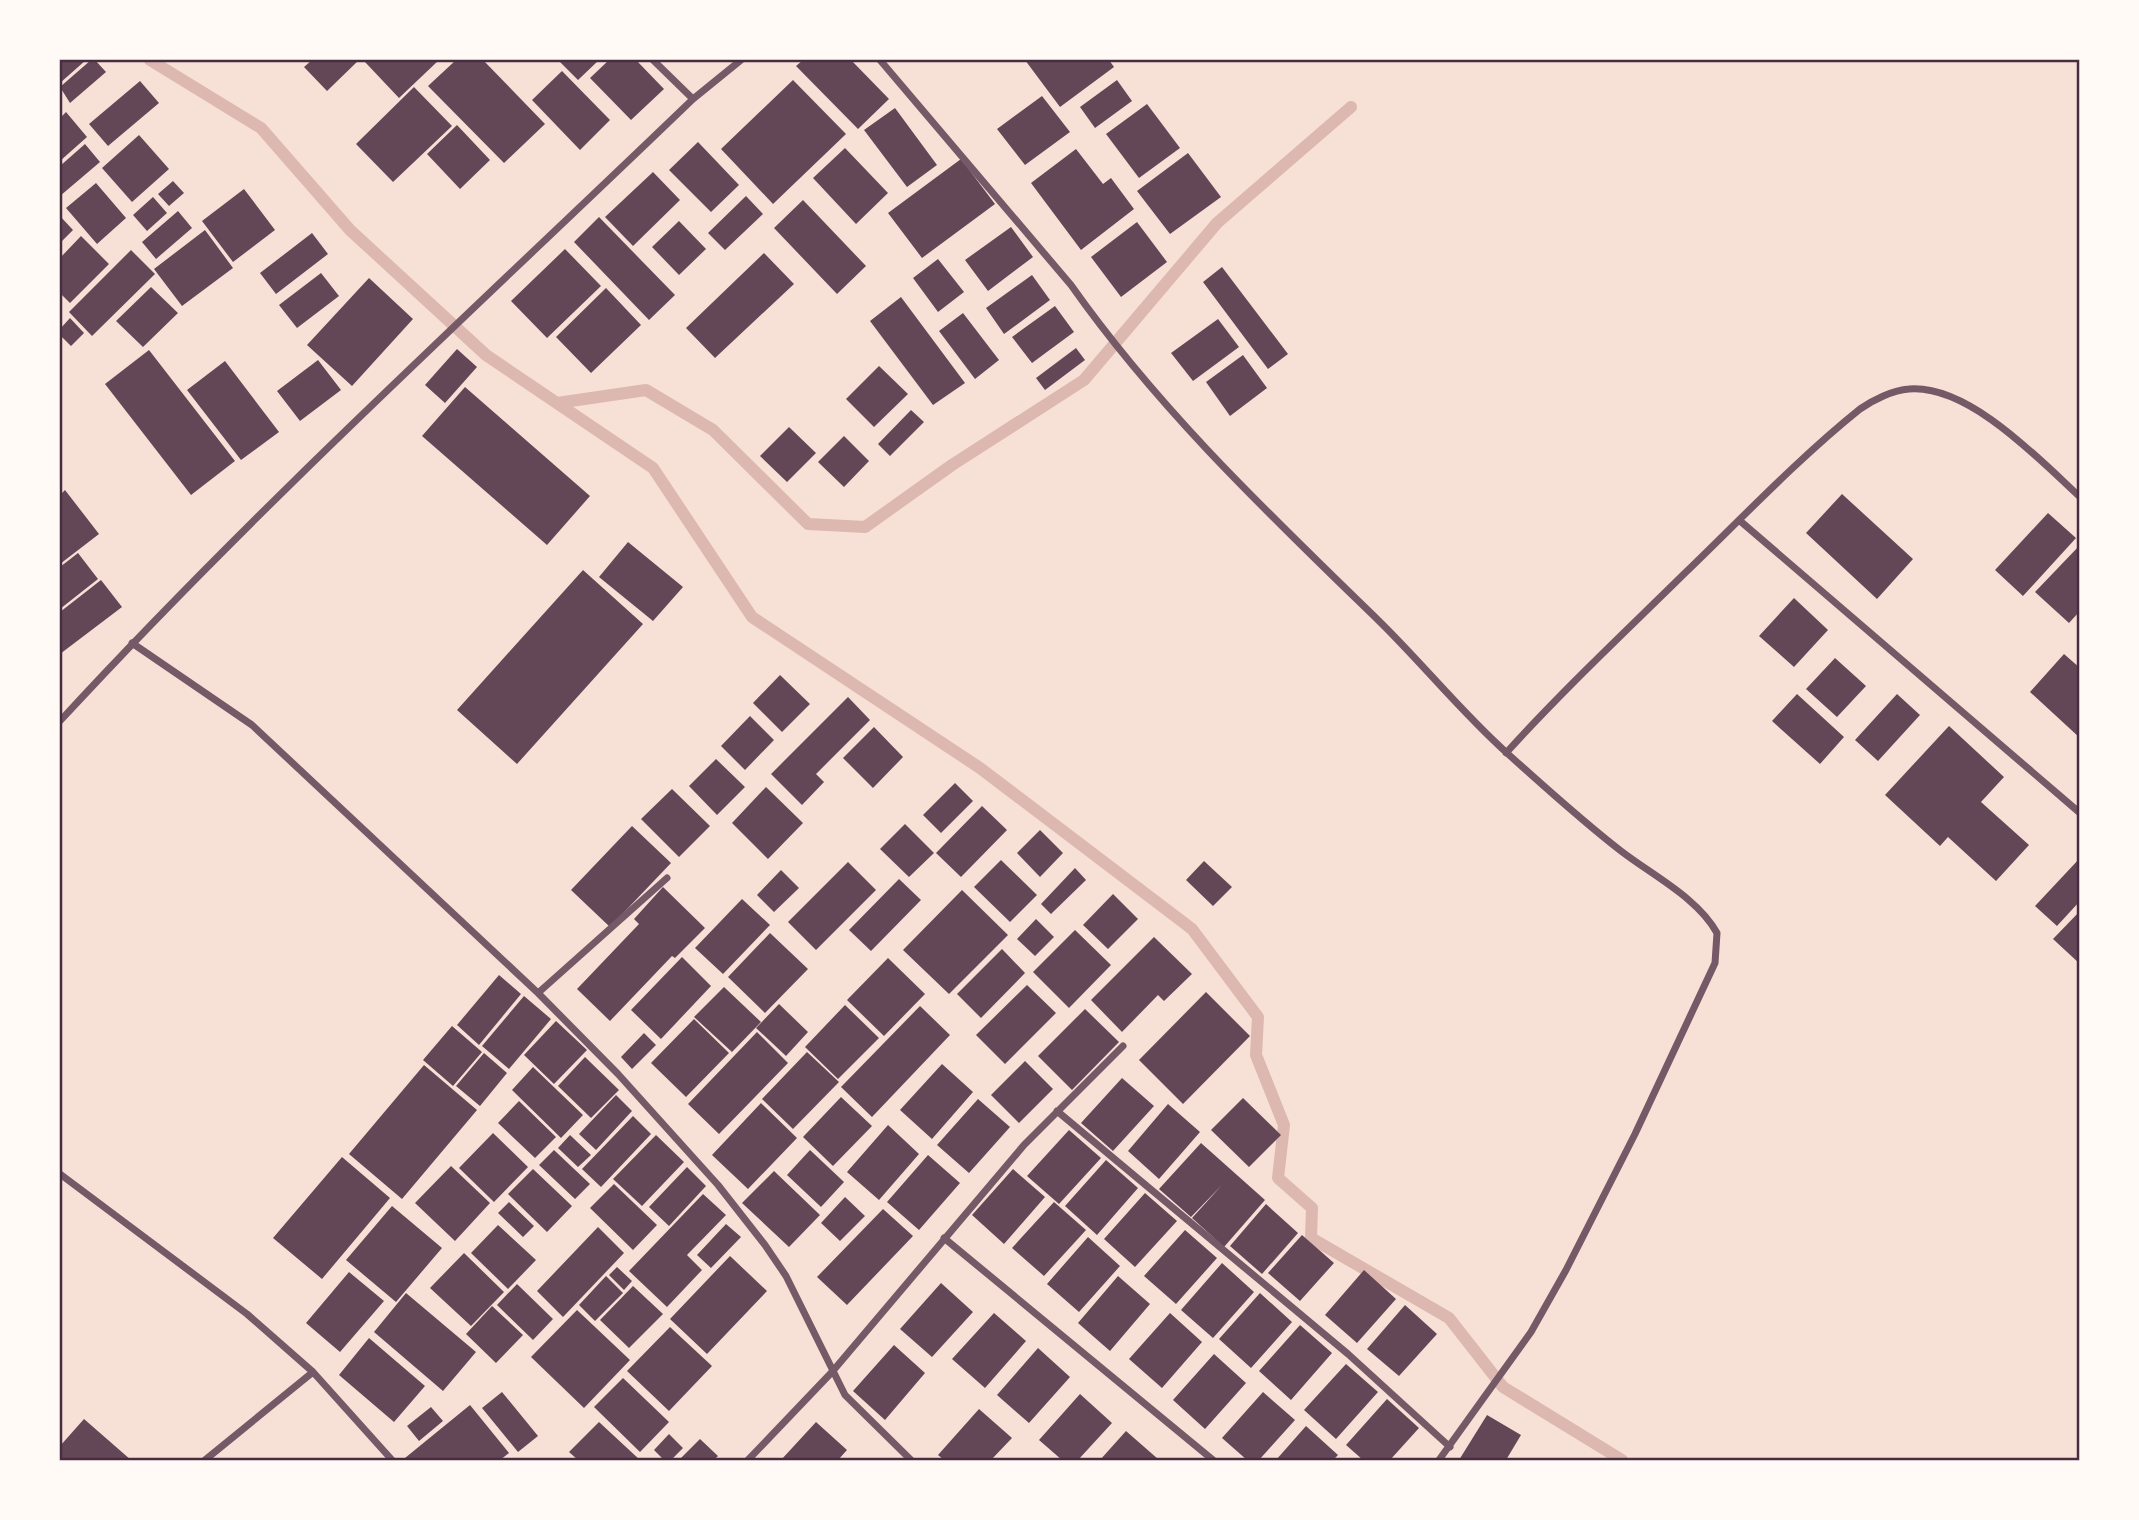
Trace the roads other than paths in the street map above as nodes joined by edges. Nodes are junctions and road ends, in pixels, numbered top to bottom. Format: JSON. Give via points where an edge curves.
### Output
{"nodes":[{"id":1,"x":653,"y":60,"type":"edge"},
{"id":2,"x":741,"y":60,"type":"edge"},
{"id":3,"x":880,"y":60,"type":"edge"},
{"id":4,"x":693,"y":99,"type":"junction"},
{"id":5,"x":2080,"y":497,"type":"edge"},
{"id":6,"x":1739,"y":520,"type":"junction"},
{"id":7,"x":132,"y":643,"type":"junction"},
{"id":8,"x":60,"y":722,"type":"edge"},
{"id":9,"x":1506,"y":752,"type":"junction"},
{"id":10,"x":2080,"y":813,"type":"edge"},
{"id":11,"x":667,"y":878,"type":"dead end"},
{"id":12,"x":538,"y":992,"type":"junction"},
{"id":13,"x":1123,"y":1046,"type":"dead end"},
{"id":14,"x":1057,"y":1111,"type":"junction"},
{"id":15,"x":60,"y":1174,"type":"edge"},
{"id":16,"x":944,"y":1238,"type":"junction"},
{"id":17,"x":832,"y":1371,"type":"junction"},
{"id":18,"x":313,"y":1372,"type":"junction"},
{"id":19,"x":1450,"y":1447,"type":"junction"},
{"id":20,"x":205,"y":1461,"type":"edge"},
{"id":21,"x":392,"y":1461,"type":"edge"},
{"id":22,"x":748,"y":1461,"type":"edge"},
{"id":23,"x":911,"y":1461,"type":"edge"},
{"id":24,"x":1213,"y":1461,"type":"edge"},
{"id":25,"x":1439,"y":1461,"type":"edge"}],
"edges":[{"from":1,"to":4,"type":"street"},
{"from":2,"to":4,"type":"street"},
{"from":3,"to":9,"type":"street","via":[[1071,285],[1097,323],[1252,498]]},
{"from":4,"to":7,"type":"street"},
{"from":5,"to":6,"type":"street","via":[[1989,417],[1930,390],[1908,389],[1862,408]]},
{"from":6,"to":9,"type":"street"},
{"from":6,"to":10,"type":"street"},
{"from":7,"to":8,"type":"street"},
{"from":7,"to":12,"type":"street","via":[[253,725]]},
{"from":9,"to":19,"type":"street","via":[[1618,849],[1701,912],[1712,923],[1718,940],[1715,963],[1635,1134],[1531,1332]]},
{"from":11,"to":12,"type":"street"},
{"from":12,"to":17,"type":"street","via":[[618,1074],[741,1214],[786,1276]]},
{"from":13,"to":14,"type":"street"},
{"from":14,"to":16,"type":"street"},
{"from":14,"to":19,"type":"street","via":[[1348,1354]]},
{"from":15,"to":18,"type":"street","via":[[247,1314]]},
{"from":16,"to":17,"type":"street"},
{"from":16,"to":24,"type":"street"},
{"from":17,"to":22,"type":"street"},
{"from":17,"to":23,"type":"street","via":[[845,1395]]},
{"from":18,"to":20,"type":"street"},
{"from":18,"to":21,"type":"street"},
{"from":19,"to":25,"type":"street"}]}
